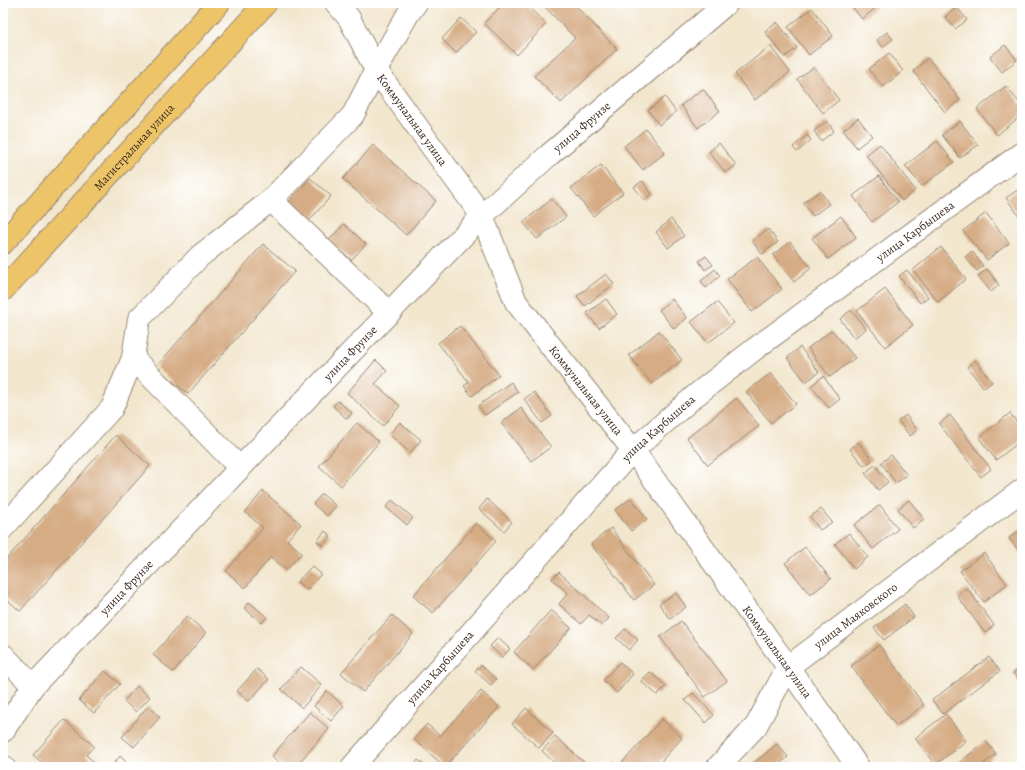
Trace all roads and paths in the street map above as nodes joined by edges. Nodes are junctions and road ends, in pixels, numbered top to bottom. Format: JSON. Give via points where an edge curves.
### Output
{"nodes":[{"id":1,"x":218,"y":3,"type":"edge"},
{"id":2,"x":266,"y":3,"type":"edge"},
{"id":3,"x":336,"y":3,"type":"edge"},
{"id":4,"x":416,"y":3,"type":"edge"},
{"id":5,"x":727,"y":3,"type":"edge"},
{"id":6,"x":376,"y":70,"type":"junction"},
{"id":7,"x":1022,"y":153,"type":"edge"},
{"id":8,"x":271,"y":200,"type":"junction"},
{"id":9,"x":482,"y":216,"type":"junction"},
{"id":10,"x":3,"y":243,"type":"edge"},
{"id":11,"x":3,"y":290,"type":"edge"},
{"id":12,"x":389,"y":313,"type":"junction"},
{"id":13,"x":133,"y":358,"type":"junction"},
{"id":14,"x":634,"y":450,"type":"junction"},
{"id":15,"x":240,"y":468,"type":"junction"},
{"id":16,"x":1022,"y":490,"type":"edge"},
{"id":17,"x":3,"y":528,"type":"edge"},
{"id":18,"x":3,"y":655,"type":"edge"},
{"id":19,"x":788,"y":667,"type":"junction"},
{"id":20,"x":33,"y":686,"type":"junction"},
{"id":21,"x":3,"y":731,"type":"edge"},
{"id":22,"x":352,"y":767,"type":"edge"},
{"id":23,"x":718,"y":767,"type":"edge"},
{"id":24,"x":858,"y":767,"type":"edge"}],
"edges":[{"from":1,"to":10,"type":"main road"},
{"from":2,"to":11,"type":"main road","name":"Магистральная улица"},
{"from":3,"to":6,"type":"street","name":"Коммунальная улица","via":[[349,18]]},
{"from":4,"to":6,"type":"street"},
{"from":5,"to":9,"type":"street","name":"улица Фрунзе"},
{"from":6,"to":8,"type":"street","via":[[353,115]]},
{"from":6,"to":9,"type":"street","name":"Коммунальная улица"},
{"from":7,"to":14,"type":"street","name":"улица Карбышева","via":[[756,348],[696,395]]},
{"from":8,"to":12,"type":"street"},
{"from":8,"to":13,"type":"street","via":[[200,256],[139,319]]},
{"from":9,"to":12,"type":"street","name":"улица Фрунзе"},
{"from":9,"to":14,"type":"street","name":"Коммунальная улица","via":[[516,302]]},
{"from":12,"to":15,"type":"street","name":"улица Фрунзе"},
{"from":13,"to":15,"type":"street"},
{"from":13,"to":17,"type":"street","via":[[112,408]]},
{"from":14,"to":19,"type":"street","name":"Коммунальная улица"},
{"from":14,"to":22,"type":"street","name":"улица Карбышева"},
{"from":15,"to":20,"type":"street","name":"улица Фрунзе"},
{"from":16,"to":19,"type":"street","name":"улица Маяковского"},
{"from":18,"to":20,"type":"street"},
{"from":19,"to":23,"type":"street","name":"улица Маяковского","via":[[756,726]]},
{"from":19,"to":24,"type":"street","name":"Коммунальная улица"},
{"from":20,"to":21,"type":"street","name":"улица Фрунзе"}]}
